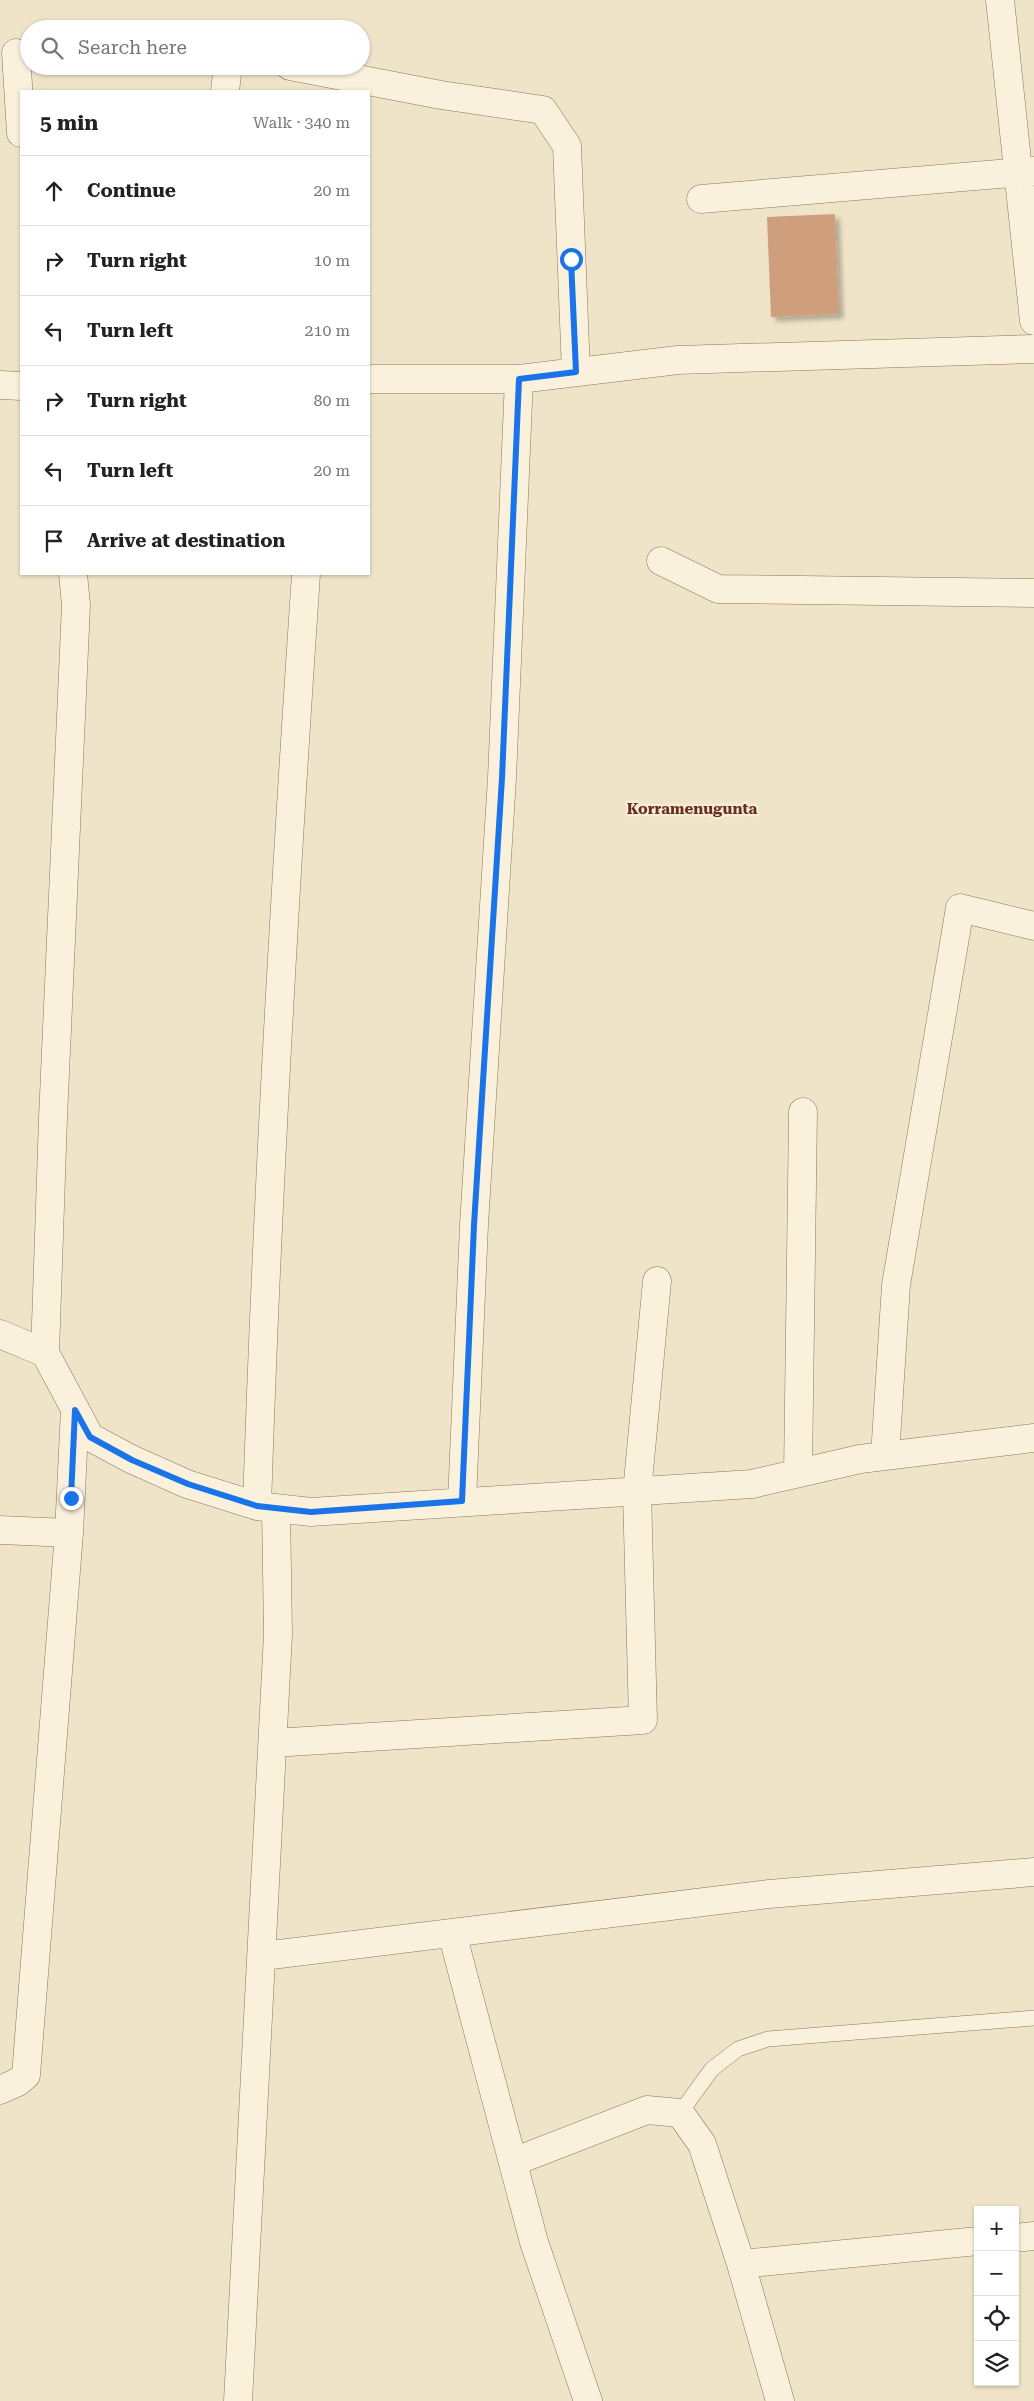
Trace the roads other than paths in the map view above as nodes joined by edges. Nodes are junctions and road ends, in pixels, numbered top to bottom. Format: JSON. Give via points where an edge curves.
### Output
{"nodes":[{"id":1,"x":1000,"y":0,"type":"edge"},
{"id":2,"x":15,"y":53,"type":"edge"},
{"id":3,"x":227,"y":75,"type":"edge"},
{"id":4,"x":337,"y":75,"type":"edge"},
{"id":5,"x":225,"y":90,"type":"edge"},
{"id":6,"x":20,"y":120,"type":"edge"},
{"id":7,"x":1025,"y":172,"type":"edge"},
{"id":8,"x":701,"y":199,"type":"dead end"},
{"id":9,"x":1034,"y":321,"type":"edge"},
{"id":10,"x":1034,"y":349,"type":"edge"},
{"id":11,"x":576,"y":372,"type":"junction"},
{"id":12,"x":370,"y":379,"type":"edge"},
{"id":13,"x":519,"y":379,"type":"junction"},
{"id":14,"x":0,"y":385,"type":"edge"},
{"id":15,"x":20,"y":386,"type":"edge"},
{"id":16,"x":661,"y":561,"type":"dead end"},
{"id":17,"x":73,"y":575,"type":"edge"},
{"id":18,"x":306,"y":575,"type":"edge"},
{"id":19,"x":1034,"y":593,"type":"edge"},
{"id":20,"x":1034,"y":926,"type":"edge"},
{"id":21,"x":804,"y":1112,"type":"dead end"},
{"id":22,"x":657,"y":1281,"type":"dead end"},
{"id":23,"x":0,"y":1334,"type":"edge"},
{"id":24,"x":46,"y":1353,"type":"junction"},
{"id":25,"x":75,"y":1410,"type":"junction"},
{"id":26,"x":1034,"y":1438,"type":"edge"},
{"id":27,"x":885,"y":1456,"type":"junction"},
{"id":28,"x":798,"y":1473,"type":"junction"},
{"id":29,"x":637,"y":1492,"type":"junction"},
{"id":30,"x":462,"y":1501,"type":"junction"},
{"id":31,"x":267,"y":1507,"type":"junction"},
{"id":32,"x":0,"y":1530,"type":"edge"},
{"id":33,"x":69,"y":1533,"type":"junction"},
{"id":34,"x":273,"y":1743,"type":"junction"},
{"id":35,"x":1034,"y":1872,"type":"edge"},
{"id":36,"x":452,"y":1933,"type":"junction"},
{"id":37,"x":263,"y":1956,"type":"junction"},
{"id":38,"x":1034,"y":2018,"type":"edge"},
{"id":39,"x":0,"y":2090,"type":"edge"},
{"id":40,"x":680,"y":2113,"type":"junction"},
{"id":41,"x":513,"y":2162,"type":"junction"},
{"id":42,"x":1034,"y":2236,"type":"edge"},
{"id":43,"x":1019,"y":2238,"type":"edge"},
{"id":44,"x":974,"y":2241,"type":"edge"},
{"id":45,"x":741,"y":2264,"type":"junction"},
{"id":46,"x":238,"y":2401,"type":"edge"},
{"id":47,"x":588,"y":2401,"type":"edge"},
{"id":48,"x":780,"y":2401,"type":"edge"}],
"edges":[{"from":1,"to":7,"type":"street"},
{"from":2,"to":6,"type":"street"},
{"from":3,"to":5,"type":"street"},
{"from":4,"to":11,"type":"street","via":[[543,110],[567,146]]},
{"from":7,"to":8,"type":"street"},
{"from":7,"to":9,"type":"street"},
{"from":10,"to":11,"type":"street","via":[[678,360]]},
{"from":11,"to":13,"type":"street"},
{"from":12,"to":13,"type":"street"},
{"from":13,"to":30,"type":"street","via":[[502,778],[474,1225]]},
{"from":14,"to":15,"type":"street"},
{"from":16,"to":19,"type":"street","via":[[718,590]]},
{"from":17,"to":24,"type":"street","via":[[76,605],[53,1108]]},
{"from":18,"to":31,"type":"street","via":[[262,1322]]},
{"from":20,"to":27,"type":"street","via":[[960,908],[896,1285]]},
{"from":21,"to":28,"type":"street"},
{"from":22,"to":29,"type":"street"},
{"from":23,"to":24,"type":"street"},
{"from":24,"to":25,"type":"street"},
{"from":25,"to":31,"type":"street","via":[[90,1437],[132,1460],[188,1484]]},
{"from":25,"to":33,"type":"street"},
{"from":26,"to":27,"type":"street"},
{"from":27,"to":28,"type":"street"},
{"from":28,"to":29,"type":"street","via":[[752,1484]]},
{"from":29,"to":30,"type":"street"},
{"from":29,"to":34,"type":"street","via":[[643,1720]]},
{"from":30,"to":31,"type":"street","via":[[311,1512]]},
{"from":31,"to":34,"type":"street","via":[[278,1634]]},
{"from":32,"to":33,"type":"street"},
{"from":33,"to":39,"type":"street","via":[[26,2075]]},
{"from":34,"to":37,"type":"street"},
{"from":35,"to":36,"type":"street","via":[[769,1894]]},
{"from":36,"to":37,"type":"street"},
{"from":36,"to":41,"type":"street"},
{"from":37,"to":46,"type":"street"},
{"from":38,"to":40,"type":"lane","via":[[768,2039],[738,2049],[712,2069]]},
{"from":40,"to":41,"type":"street","via":[[647,2110]]},
{"from":40,"to":45,"type":"street","via":[[702,2144]]},
{"from":41,"to":47,"type":"street","via":[[534,2242]]},
{"from":42,"to":43,"type":"street"},
{"from":44,"to":45,"type":"street"},
{"from":45,"to":48,"type":"street"}]}
